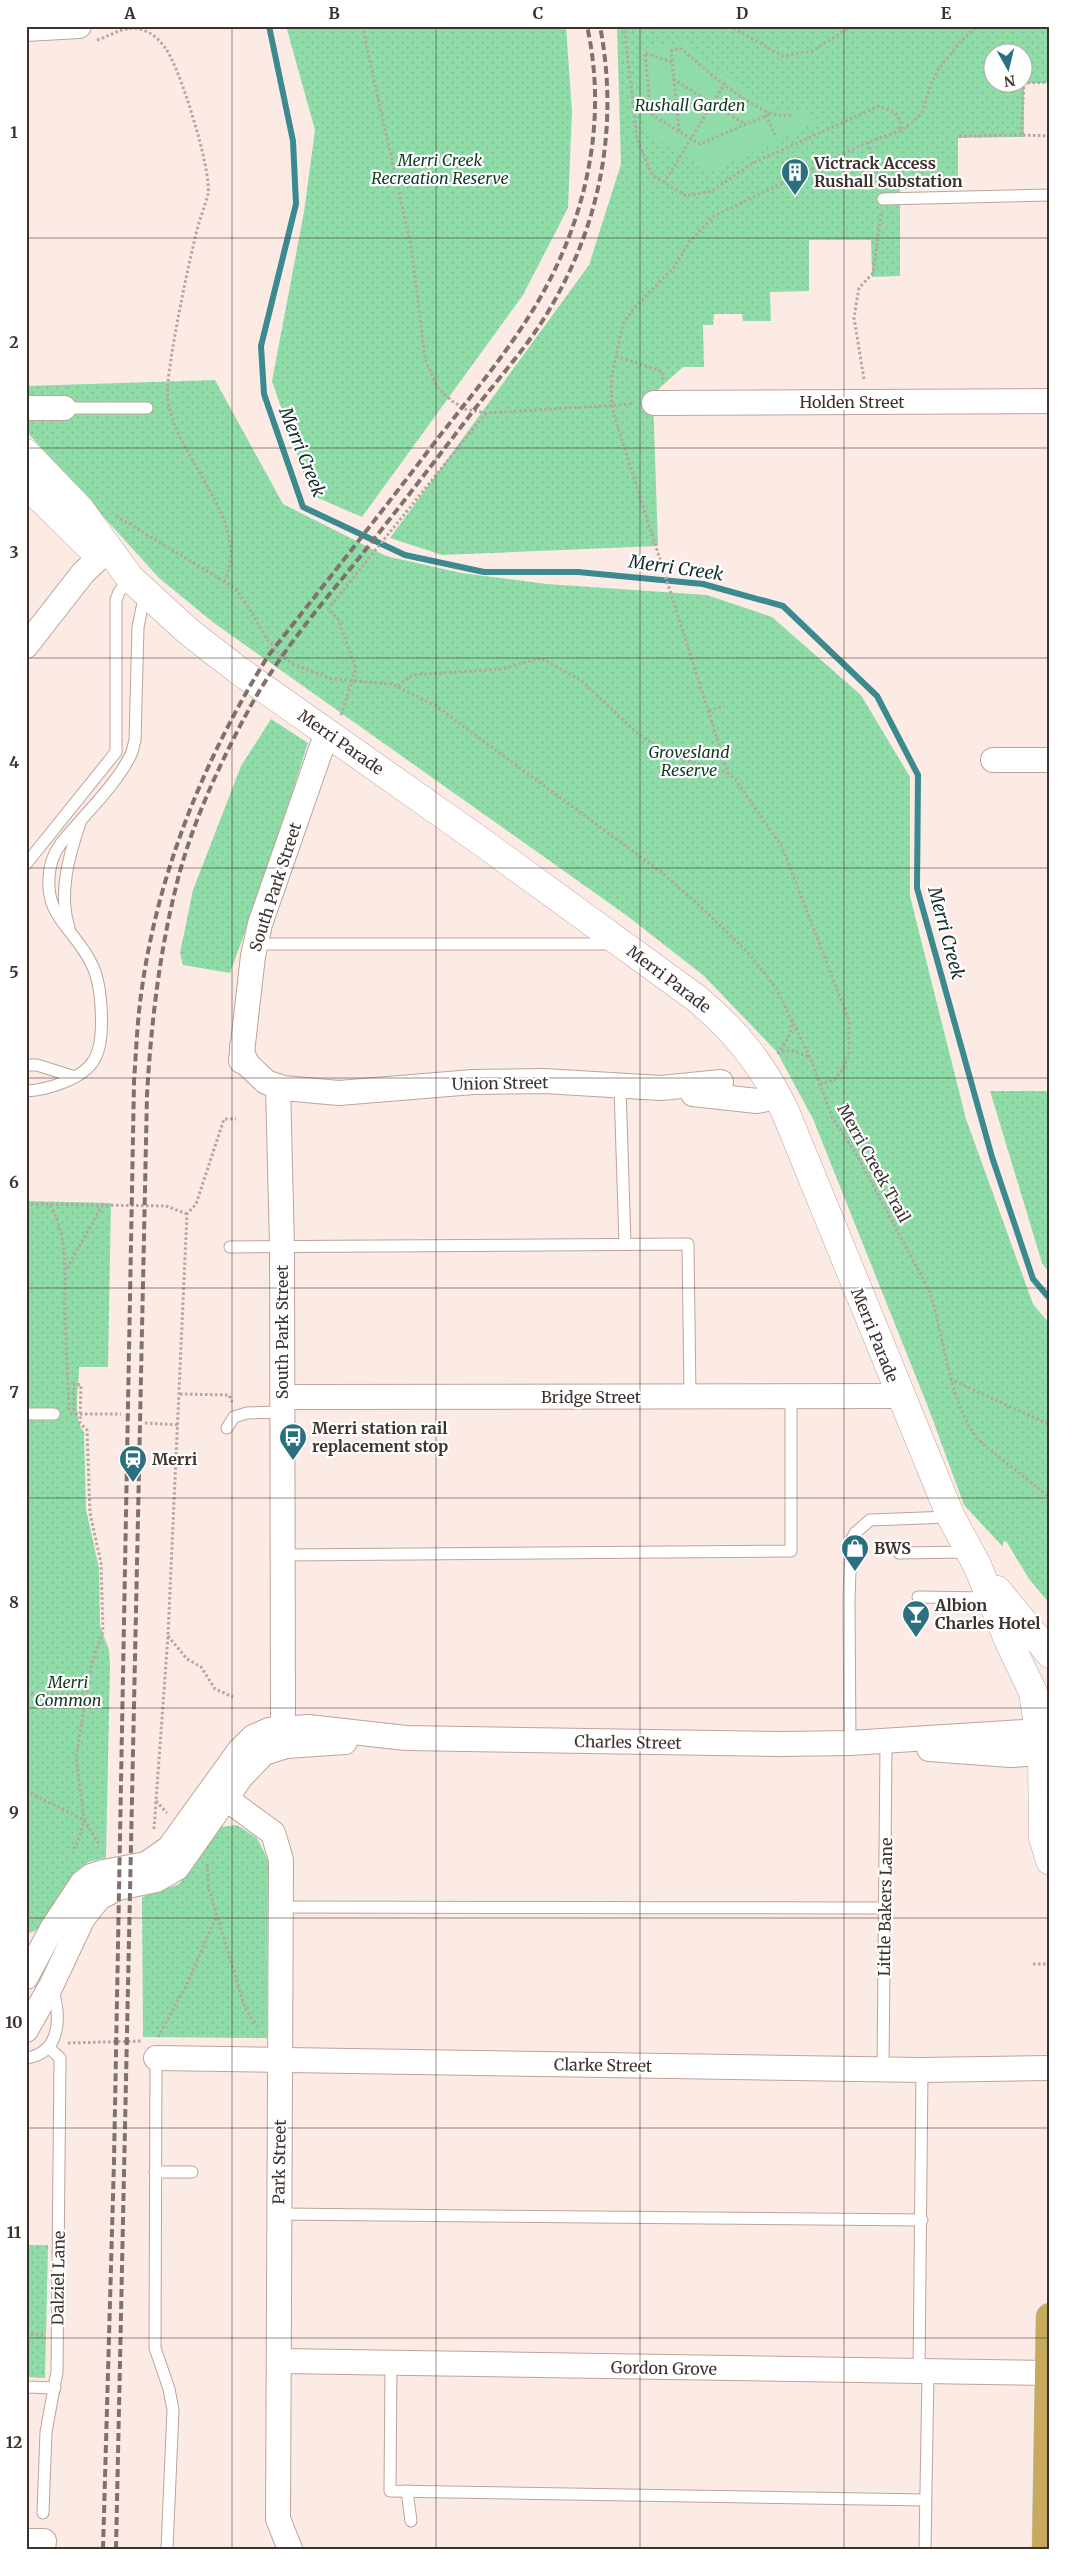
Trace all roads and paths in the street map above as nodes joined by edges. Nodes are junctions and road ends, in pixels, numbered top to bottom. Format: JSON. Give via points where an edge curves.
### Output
{"nodes":[{"id":1,"x":362,"y":26,"type":"edge"},
{"id":2,"x":624,"y":26,"type":"edge"},
{"id":3,"x":729,"y":26,"type":"edge"},
{"id":4,"x":852,"y":26,"type":"edge"},
{"id":5,"x":977,"y":26,"type":"edge"},
{"id":6,"x":26,"y":29,"type":"edge"},
{"id":7,"x":87,"y":33,"type":"edge"},
{"id":8,"x":672,"y":62,"type":"junction"},
{"id":9,"x":673,"y":79,"type":"junction"},
{"id":10,"x":725,"y":82,"type":"junction"},
{"id":11,"x":1050,"y":82,"type":"edge"},
{"id":12,"x":712,"y":103,"type":"junction"},
{"id":13,"x":793,"y":114,"type":"dead end"},
{"id":14,"x":768,"y":115,"type":"junction"},
{"id":15,"x":746,"y":124,"type":"junction"},
{"id":16,"x":679,"y":131,"type":"junction"},
{"id":17,"x":900,"y":131,"type":"junction"},
{"id":18,"x":775,"y":135,"type":"dead end"},
{"id":19,"x":1021,"y":135,"type":"junction"},
{"id":20,"x":959,"y":136,"type":"dead end"},
{"id":21,"x":1050,"y":136,"type":"edge"},
{"id":22,"x":691,"y":138,"type":"junction"},
{"id":23,"x":868,"y":142,"type":"junction"},
{"id":24,"x":664,"y":183,"type":"junction"},
{"id":25,"x":1050,"y":195,"type":"edge"},
{"id":26,"x":883,"y":199,"type":"junction"},
{"id":27,"x":616,"y":356,"type":"junction"},
{"id":28,"x":663,"y":372,"type":"dead end"},
{"id":29,"x":1050,"y":401,"type":"edge"},
{"id":30,"x":868,"y":402,"type":"junction"},
{"id":31,"x":654,"y":404,"type":"joint"},
{"id":32,"x":612,"y":405,"type":"junction"},
{"id":33,"x":26,"y":408,"type":"edge"},
{"id":34,"x":64,"y":408,"type":"joint"},
{"id":35,"x":147,"y":408,"type":"dead end"},
{"id":36,"x":486,"y":413,"type":"junction"},
{"id":37,"x":26,"y":453,"type":"edge"},
{"id":38,"x":26,"y":484,"type":"edge"},
{"id":39,"x":112,"y":512,"type":"dead end"},
{"id":40,"x":105,"y":552,"type":"junction"},
{"id":41,"x":225,"y":580,"type":"junction"},
{"id":42,"x":137,"y":586,"type":"junction"},
{"id":43,"x":26,"y":646,"type":"edge"},
{"id":44,"x":353,"y":683,"type":"junction"},
{"id":45,"x":398,"y":686,"type":"junction"},
{"id":46,"x":724,"y":706,"type":"dead end"},
{"id":47,"x":709,"y":711,"type":"junction"},
{"id":48,"x":330,"y":734,"type":"junction"},
{"id":49,"x":993,"y":760,"type":"dead end"},
{"id":50,"x":1050,"y":760,"type":"edge"},
{"id":51,"x":728,"y":773,"type":"junction"},
{"id":52,"x":81,"y":821,"type":"junction"},
{"id":53,"x":26,"y":864,"type":"edge"},
{"id":54,"x":72,"y":934,"type":"junction"},
{"id":55,"x":254,"y":944,"type":"junction"},
{"id":56,"x":622,"y":944,"type":"junction"},
{"id":57,"x":792,"y":1021,"type":"junction"},
{"id":58,"x":770,"y":1057,"type":"junction"},
{"id":59,"x":810,"y":1057,"type":"junction"},
{"id":60,"x":26,"y":1065,"type":"edge"},
{"id":61,"x":75,"y":1077,"type":"junction"},
{"id":62,"x":721,"y":1082,"type":"dead end"},
{"id":63,"x":820,"y":1085,"type":"junction"},
{"id":64,"x":620,"y":1088,"type":"junction"},
{"id":65,"x":661,"y":1088,"type":"junction"},
{"id":66,"x":26,"y":1091,"type":"edge"},
{"id":67,"x":278,"y":1095,"type":"junction"},
{"id":68,"x":778,"y":1097,"type":"junction"},
{"id":69,"x":236,"y":1119,"type":"dead end"},
{"id":70,"x":26,"y":1204,"type":"edge"},
{"id":71,"x":50,"y":1205,"type":"junction"},
{"id":72,"x":102,"y":1206,"type":"junction"},
{"id":73,"x":187,"y":1214,"type":"junction"},
{"id":74,"x":625,"y":1244,"type":"junction"},
{"id":75,"x":230,"y":1247,"type":"dead end"},
{"id":76,"x":282,"y":1247,"type":"junction"},
{"id":77,"x":66,"y":1270,"type":"junction"},
{"id":78,"x":950,"y":1379,"type":"junction"},
{"id":79,"x":180,"y":1394,"type":"junction"},
{"id":80,"x":229,"y":1395,"type":"dead end"},
{"id":81,"x":900,"y":1396,"type":"junction"},
{"id":82,"x":690,"y":1397,"type":"junction"},
{"id":83,"x":791,"y":1397,"type":"junction"},
{"id":84,"x":283,"y":1405,"type":"junction"},
{"id":85,"x":26,"y":1414,"type":"edge"},
{"id":86,"x":54,"y":1414,"type":"dead end"},
{"id":87,"x":80,"y":1414,"type":"junction"},
{"id":88,"x":121,"y":1414,"type":"dead end"},
{"id":89,"x":145,"y":1423,"type":"dead end"},
{"id":90,"x":179,"y":1425,"type":"junction"},
{"id":91,"x":1050,"y":1425,"type":"edge"},
{"id":92,"x":227,"y":1428,"type":"dead end"},
{"id":93,"x":1050,"y":1498,"type":"edge"},
{"id":94,"x":950,"y":1517,"type":"junction"},
{"id":95,"x":899,"y":1553,"type":"dead end"},
{"id":96,"x":284,"y":1555,"type":"junction"},
{"id":97,"x":973,"y":1559,"type":"junction"},
{"id":98,"x":918,"y":1597,"type":"dead end"},
{"id":99,"x":991,"y":1598,"type":"junction"},
{"id":100,"x":168,"y":1635,"type":"junction"},
{"id":101,"x":1050,"y":1654,"type":"edge"},
{"id":102,"x":26,"y":1694,"type":"edge"},
{"id":103,"x":87,"y":1694,"type":"junction"},
{"id":104,"x":234,"y":1697,"type":"dead end"},
{"id":105,"x":1044,"y":1730,"type":"edge"},
{"id":106,"x":284,"y":1737,"type":"junction"},
{"id":107,"x":850,"y":1744,"type":"junction"},
{"id":108,"x":886,"y":1746,"type":"junction"},
{"id":109,"x":26,"y":1791,"type":"edge"},
{"id":110,"x":220,"y":1794,"type":"junction"},
{"id":111,"x":156,"y":1801,"type":"junction"},
{"id":112,"x":84,"y":1820,"type":"junction"},
{"id":113,"x":154,"y":1830,"type":"dead end"},
{"id":114,"x":191,"y":1834,"type":"junction"},
{"id":115,"x":100,"y":1846,"type":"dead end"},
{"id":116,"x":73,"y":1850,"type":"dead end"},
{"id":117,"x":1050,"y":1862,"type":"edge"},
{"id":118,"x":282,"y":1907,"type":"junction"},
{"id":119,"x":884,"y":1908,"type":"junction"},
{"id":120,"x":217,"y":1916,"type":"junction"},
{"id":121,"x":71,"y":1942,"type":"junction"},
{"id":122,"x":29,"y":1961,"type":"edge"},
{"id":123,"x":1033,"y":1964,"type":"dead end"},
{"id":124,"x":1050,"y":1964,"type":"edge"},
{"id":125,"x":51,"y":1986,"type":"junction"},
{"id":126,"x":26,"y":2030,"type":"edge"},
{"id":127,"x":262,"y":2034,"type":"dead end"},
{"id":128,"x":50,"y":2045,"type":"junction"},
{"id":129,"x":153,"y":2047,"type":"junction"},
{"id":130,"x":26,"y":2058,"type":"edge"},
{"id":131,"x":281,"y":2061,"type":"junction"},
{"id":132,"x":1050,"y":2068,"type":"edge"},
{"id":133,"x":883,"y":2069,"type":"junction"},
{"id":134,"x":922,"y":2070,"type":"junction"},
{"id":135,"x":155,"y":2172,"type":"junction"},
{"id":136,"x":192,"y":2172,"type":"dead end"},
{"id":137,"x":279,"y":2214,"type":"junction"},
{"id":138,"x":922,"y":2220,"type":"junction"},
{"id":139,"x":1050,"y":2317,"type":"edge"},
{"id":140,"x":279,"y":2361,"type":"junction"},
{"id":141,"x":391,"y":2364,"type":"junction"},
{"id":142,"x":923,"y":2372,"type":"junction"},
{"id":143,"x":1049,"y":2373,"type":"edge"},
{"id":144,"x":26,"y":2387,"type":"edge"},
{"id":145,"x":55,"y":2388,"type":"junction"},
{"id":146,"x":407,"y":2491,"type":"junction"},
{"id":147,"x":925,"y":2500,"type":"junction"},
{"id":148,"x":43,"y":2513,"type":"dead end"},
{"id":149,"x":411,"y":2521,"type":"dead end"},
{"id":150,"x":167,"y":2549,"type":"edge"},
{"id":151,"x":290,"y":2549,"type":"edge"},
{"id":152,"x":926,"y":2549,"type":"edge"},
{"id":153,"x":1046,"y":2549,"type":"edge"}],
"edges":[{"from":1,"to":36,"type":"path","via":[[411,246],[425,358],[437,387],[452,401],[465,409]]},
{"from":2,"to":24,"type":"path","via":[[637,139],[652,175]]},
{"from":3,"to":4,"type":"path","via":[[783,56],[812,52]]},
{"from":5,"to":17,"type":"path","via":[[938,70],[930,84],[922,113]]},
{"from":6,"to":7,"type":"street"},
{"from":7,"to":41,"type":"path","via":[[133,28],[153,35],[166,49],[179,76],[208,174],[208,193],[180,303],[168,402],[191,460],[224,520],[231,553]]},
{"from":8,"to":9,"type":"path"},
{"from":8,"to":10,"type":"path","via":[[671,52],[680,48]]},
{"from":8,"to":16,"type":"path","via":[[645,52],[651,114]]},
{"from":9,"to":12,"type":"path"},
{"from":9,"to":16,"type":"path"},
{"from":10,"to":12,"type":"path"},
{"from":10,"to":14,"type":"path","via":[[738,96]]},
{"from":11,"to":19,"type":"path","via":[[1024,83]]},
{"from":12,"to":15,"type":"path"},
{"from":12,"to":22,"type":"path"},
{"from":13,"to":14,"type":"path","via":[[787,117]]},
{"from":14,"to":15,"type":"path"},
{"from":14,"to":18,"type":"path"},
{"from":15,"to":22,"type":"path","via":[[700,144]]},
{"from":16,"to":22,"type":"path"},
{"from":17,"to":23,"type":"path"},
{"from":17,"to":24,"type":"path","via":[[901,121],[895,113],[879,106],[752,164],[712,191],[686,196]]},
{"from":19,"to":20,"type":"path"},
{"from":19,"to":21,"type":"path"},
{"from":22,"to":24,"type":"path"},
{"from":23,"to":26,"type":"path"},
{"from":23,"to":27,"type":"path","via":[[714,216],[690,241],[675,266],[634,308],[623,324]]},
{"from":25,"to":26,"type":"lane"},
{"from":26,"to":30,"type":"path","via":[[873,273],[859,288],[854,318]]},
{"from":27,"to":28,"type":"path"},
{"from":27,"to":32,"type":"path"},
{"from":29,"to":30,"type":"street","name":"Holden Street"},
{"from":30,"to":31,"type":"street","name":"Holden Street"},
{"from":31,"to":32,"type":"path"},
{"from":32,"to":36,"type":"path"},
{"from":32,"to":47,"type":"path"},
{"from":33,"to":34,"type":"street"},
{"from":34,"to":35,"type":"lane"},
{"from":36,"to":44,"type":"path","via":[[328,609],[338,619],[356,668]]},
{"from":37,"to":40,"type":"main road","name":"Merri Parade","via":[[80,509]]},
{"from":38,"to":40,"type":"main road","name":"Merri Parade"},
{"from":39,"to":41,"type":"path","via":[[153,540]]},
{"from":40,"to":42,"type":"main road","name":"Merri Parade"},
{"from":40,"to":43,"type":"street"},
{"from":41,"to":44,"type":"path","via":[[243,598],[280,655],[309,672]]},
{"from":42,"to":48,"type":"main road","name":"Merri Parade","via":[[219,655]]},
{"from":42,"to":52,"type":"lane","via":[[134,747]]},
{"from":42,"to":53,"type":"lane","via":[[119,592],[116,600],[116,752]]},
{"from":44,"to":45,"type":"path"},
{"from":44,"to":48,"type":"path"},
{"from":45,"to":51,"type":"path","via":[[412,676],[500,669],[541,658],[582,682],[638,734],[673,756]]},
{"from":45,"to":57,"type":"path","name":"Merri Creek Trail","via":[[436,706],[661,872],[699,904],[751,956],[776,988]]},
{"from":46,"to":47,"type":"path"},
{"from":47,"to":51,"type":"path"},
{"from":48,"to":55,"type":"street","name":"South Park Street"},
{"from":48,"to":56,"type":"main road","name":"Merri Parade"},
{"from":49,"to":50,"type":"street"},
{"from":51,"to":63,"type":"path","via":[[782,847],[849,1020],[849,1054],[843,1069],[835,1079]]},
{"from":52,"to":54,"type":"lane","via":[[66,879],[66,914]]},
{"from":52,"to":54,"type":"lane","via":[[59,843],[49,880],[52,908]]},
{"from":54,"to":61,"type":"lane","via":[[93,967],[101,1006],[96,1056],[90,1066]]},
{"from":55,"to":56,"type":"lane"},
{"from":55,"to":67,"type":"street","name":"South Park Street","via":[[241,1071],[260,1096]]},
{"from":56,"to":58,"type":"main road","name":"Merri Parade"},
{"from":57,"to":58,"type":"path","via":[[788,1039]]},
{"from":57,"to":59,"type":"path","name":"Merri Creek Trail"},
{"from":58,"to":59,"type":"path","via":[[795,1051]]},
{"from":58,"to":68,"type":"main road","name":"Merri Parade"},
{"from":59,"to":63,"type":"path","name":"Merri Creek Trail"},
{"from":60,"to":61,"type":"lane","via":[[37,1065]]},
{"from":61,"to":66,"type":"lane"},
{"from":62,"to":65,"type":"street","name":"Union Street"},
{"from":63,"to":78,"type":"path","name":"Merri Creek Trail","via":[[832,1117],[855,1152],[929,1290],[937,1313]]},
{"from":64,"to":65,"type":"street","name":"Union Street"},
{"from":64,"to":67,"type":"street","name":"Union Street","via":[[523,1080],[339,1093],[300,1104]]},
{"from":64,"to":74,"type":"lane"},
{"from":65,"to":68,"type":"street","name":"Union Street","via":[[756,1102]]},
{"from":67,"to":76,"type":"street","name":"South Park Street"},
{"from":68,"to":81,"type":"main road","name":"Merri Parade"},
{"from":69,"to":73,"type":"path","via":[[224,1118],[196,1204]]},
{"from":70,"to":71,"type":"path"},
{"from":71,"to":72,"type":"path"},
{"from":71,"to":77,"type":"path","via":[[59,1220]]},
{"from":72,"to":73,"type":"path","via":[[166,1206]]},
{"from":72,"to":77,"type":"path"},
{"from":73,"to":79,"type":"path"},
{"from":74,"to":76,"type":"lane"},
{"from":74,"to":82,"type":"lane","via":[[688,1244]]},
{"from":75,"to":76,"type":"lane"},
{"from":76,"to":84,"type":"street","name":"South Park Street"},
{"from":77,"to":87,"type":"path","via":[[69,1409],[74,1409],[74,1384],[81,1385]]},
{"from":78,"to":91,"type":"path"},
{"from":78,"to":93,"type":"path","name":"Merri Creek Trail","via":[[961,1412],[978,1440]]},
{"from":79,"to":80,"type":"path"},
{"from":79,"to":90,"type":"path"},
{"from":81,"to":83,"type":"street","name":"Bridge Street"},
{"from":81,"to":94,"type":"main road","name":"Merri Parade"},
{"from":82,"to":83,"type":"street","name":"Bridge Street"},
{"from":82,"to":84,"type":"street","name":"Bridge Street"},
{"from":83,"to":96,"type":"lane","via":[[791,1551]]},
{"from":84,"to":92,"type":"lane","name":"Bridge Street","via":[[234,1417]]},
{"from":84,"to":96,"type":"street","name":"South Park Street"},
{"from":85,"to":86,"type":"lane"},
{"from":87,"to":88,"type":"path"},
{"from":87,"to":103,"type":"path","via":[[80,1423],[87,1430],[90,1513],[101,1563],[103,1632],[92,1662]]},
{"from":89,"to":90,"type":"path"},
{"from":90,"to":100,"type":"path"},
{"from":94,"to":97,"type":"main road","name":"Merri Parade"},
{"from":94,"to":107,"type":"lane","via":[[870,1520],[851,1541]]},
{"from":95,"to":97,"type":"lane"},
{"from":96,"to":106,"type":"street","name":"South Park Street"},
{"from":97,"to":99,"type":"main road","name":"Merri Parade"},
{"from":97,"to":101,"type":"main road","name":"Merri Parade"},
{"from":98,"to":99,"type":"lane"},
{"from":99,"to":105,"type":"main road","name":"Merri Parade","via":[[1030,1681]]},
{"from":100,"to":104,"type":"path","via":[[187,1659],[202,1667],[215,1689]]},
{"from":100,"to":111,"type":"path"},
{"from":102,"to":103,"type":"path"},
{"from":103,"to":112,"type":"path","via":[[76,1757]]},
{"from":105,"to":107,"type":"street","name":"Charles Street"},
{"from":105,"to":108,"type":"street","name":"Charles Street","via":[[995,1754]]},
{"from":105,"to":117,"type":"main road","name":"Merri Parade","via":[[1043,1838]]},
{"from":106,"to":107,"type":"street","name":"Charles Street","via":[[308,1727],[406,1738]]},
{"from":106,"to":110,"type":"street","name":"Charles Street","via":[[269,1730],[249,1740],[235,1756]]},
{"from":107,"to":108,"type":"street","name":"Charles Street"},
{"from":108,"to":119,"type":"lane","name":"Little Bakers Lane"},
{"from":109,"to":112,"type":"path"},
{"from":110,"to":114,"type":"street","name":"Charles Street"},
{"from":110,"to":118,"type":"street","name":"Park Street","via":[[273,1833],[281,1860]]},
{"from":111,"to":113,"type":"path"},
{"from":111,"to":114,"type":"path"},
{"from":112,"to":115,"type":"path"},
{"from":112,"to":116,"type":"path"},
{"from":114,"to":120,"type":"path","via":[[206,1847],[209,1890]]},
{"from":114,"to":121,"type":"street","name":"Charles Street","via":[[181,1864],[152,1882],[118,1888],[99,1898],[88,1910]]},
{"from":114,"to":122,"type":"street","name":"Charles Street","via":[[146,1864],[104,1872],[82,1883]]},
{"from":118,"to":119,"type":"lane"},
{"from":118,"to":131,"type":"street","name":"Park Street"},
{"from":119,"to":133,"type":"lane","name":"Little Bakers Lane"},
{"from":120,"to":127,"type":"path","via":[[245,2008]]},
{"from":120,"to":129,"type":"path","via":[[187,1984]]},
{"from":121,"to":122,"type":"street","via":[[53,1954]]},
{"from":121,"to":125,"type":"street","name":"Charles Street"},
{"from":122,"to":125,"type":"street","via":[[46,1970]]},
{"from":123,"to":124,"type":"path"},
{"from":125,"to":126,"type":"street"},
{"from":125,"to":128,"type":"lane","via":[[58,2019]]},
{"from":128,"to":129,"type":"path"},
{"from":128,"to":130,"type":"lane","via":[[39,2055]]},
{"from":128,"to":145,"type":"lane","name":"Dalziel Lane","via":[[60,2058]]},
{"from":129,"to":131,"type":"street","name":"Clarke Street"},
{"from":129,"to":135,"type":"lane"},
{"from":131,"to":133,"type":"street","name":"Clarke Street"},
{"from":131,"to":137,"type":"street","name":"Park Street"},
{"from":132,"to":134,"type":"street","name":"Clarke Street"},
{"from":133,"to":134,"type":"street","name":"Clarke Street"},
{"from":134,"to":138,"type":"lane"},
{"from":135,"to":136,"type":"lane"},
{"from":135,"to":150,"type":"lane","via":[[155,2348],[173,2410]]},
{"from":137,"to":138,"type":"lane"},
{"from":137,"to":140,"type":"street","name":"Park Street"},
{"from":138,"to":142,"type":"lane"},
{"from":139,"to":143,"type":"highway"},
{"from":140,"to":141,"type":"street","name":"Gordon Grove"},
{"from":140,"to":151,"type":"street","name":"Park Street","via":[[278,2519]]},
{"from":141,"to":142,"type":"street","name":"Gordon Grove"},
{"from":141,"to":146,"type":"lane","via":[[390,2491]]},
{"from":142,"to":143,"type":"street","name":"Gordon Grove"},
{"from":142,"to":147,"type":"lane"},
{"from":143,"to":153,"type":"highway"},
{"from":144,"to":145,"type":"lane"},
{"from":145,"to":148,"type":"lane","name":"Dalziel Lane","via":[[46,2432]]},
{"from":146,"to":147,"type":"lane"},
{"from":146,"to":149,"type":"lane"},
{"from":147,"to":152,"type":"lane"}]}
